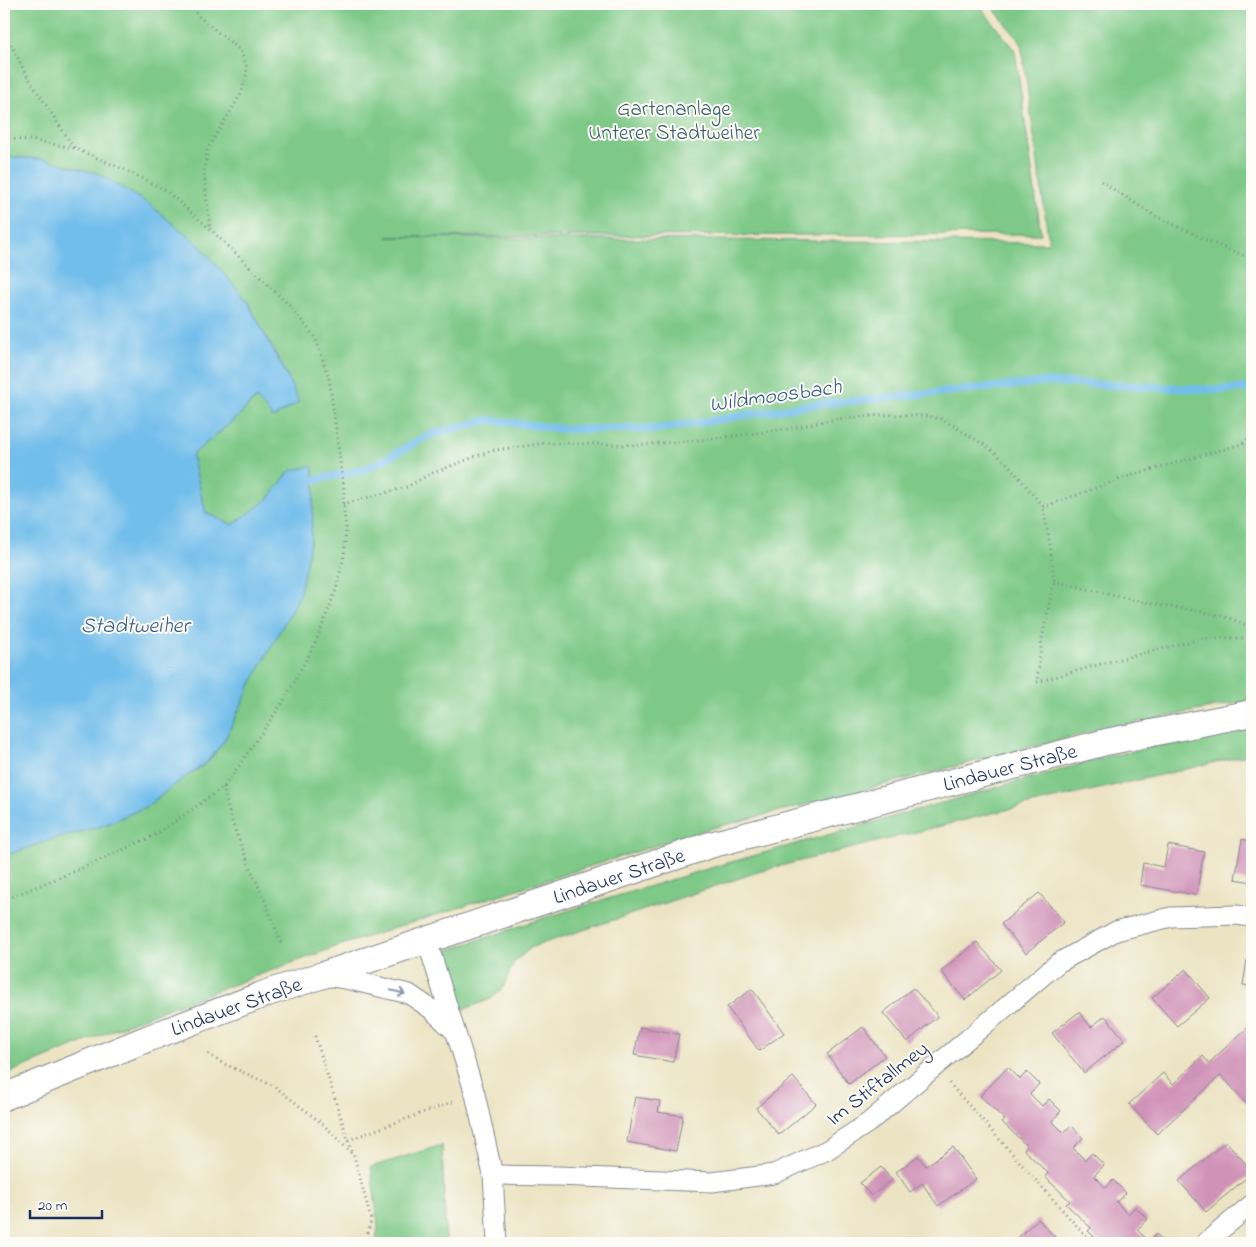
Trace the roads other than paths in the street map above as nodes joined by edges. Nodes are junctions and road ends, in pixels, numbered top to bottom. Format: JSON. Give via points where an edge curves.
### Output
{"nodes":[{"id":1,"x":1252,"y":714,"type":"edge"},
{"id":2,"x":1252,"y":917,"type":"edge"},
{"id":3,"x":427,"y":941,"type":"junction"},
{"id":4,"x":322,"y":975,"type":"junction"},
{"id":5,"x":454,"y":1031,"type":"junction"},
{"id":6,"x":4,"y":1097,"type":"edge"},
{"id":7,"x":493,"y":1175,"type":"junction"},
{"id":8,"x":1252,"y":1204,"type":"edge"},
{"id":9,"x":497,"y":1243,"type":"edge"},
{"id":10,"x":1205,"y":1243,"type":"edge"}],
"edges":[{"from":1,"to":3,"type":"main road","name":"Lindauer Straße","via":[[1106,742],[710,846]]},
{"from":2,"to":7,"type":"street","name":"Im Stiftallmey","via":[[1171,917],[1116,931],[1058,963],[868,1123],[827,1150],[774,1174],[712,1182]]},
{"from":3,"to":4,"type":"main road","name":"Lindauer Straße"},
{"from":3,"to":5,"type":"street"},
{"from":4,"to":5,"type":"street","one_way":true,"via":[[409,994]]},
{"from":4,"to":6,"type":"main road","name":"Lindauer Straße","bridge":true,"via":[[270,992]]},
{"from":5,"to":7,"type":"street","via":[[475,1094]]},
{"from":7,"to":9,"type":"street"},
{"from":8,"to":10,"type":"street"}]}
